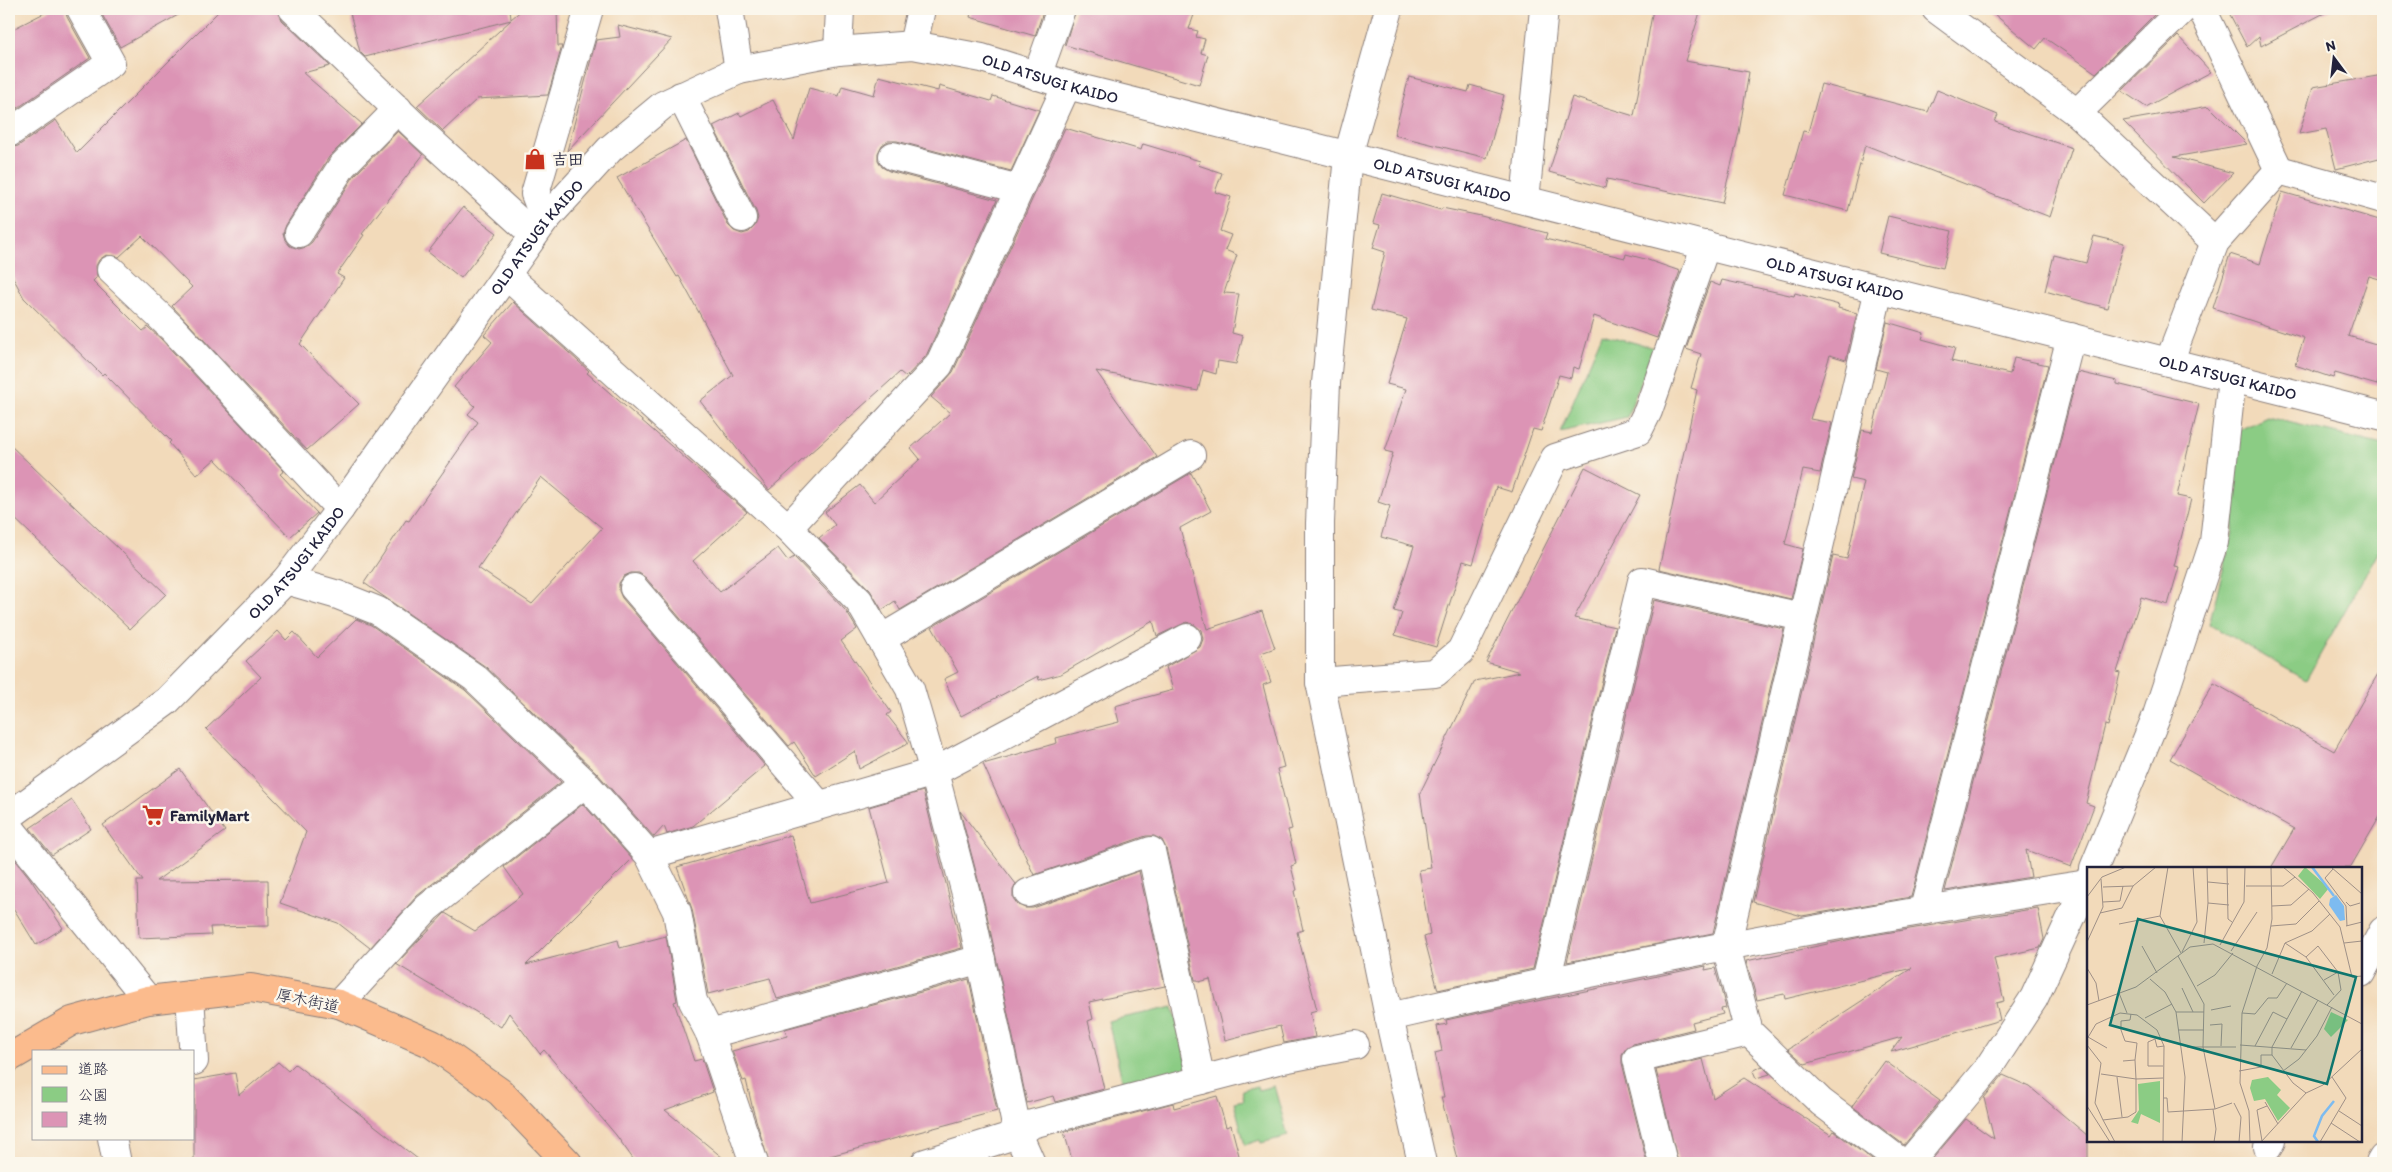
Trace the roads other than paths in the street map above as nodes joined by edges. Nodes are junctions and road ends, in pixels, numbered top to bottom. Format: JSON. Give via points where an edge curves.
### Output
{"nodes":[{"id":1,"x":82,"y":9,"type":"edge"},
{"id":2,"x":293,"y":9,"type":"edge"},
{"id":3,"x":589,"y":9,"type":"edge"},
{"id":4,"x":729,"y":9,"type":"edge"},
{"id":5,"x":840,"y":9,"type":"edge"},
{"id":6,"x":921,"y":9,"type":"edge"},
{"id":7,"x":1061,"y":9,"type":"edge"},
{"id":8,"x":1390,"y":9,"type":"edge"},
{"id":9,"x":1544,"y":9,"type":"edge"},
{"id":10,"x":1936,"y":9,"type":"edge"},
{"id":11,"x":2183,"y":9,"type":"edge"},
{"id":12,"x":2202,"y":9,"type":"edge"},
{"id":13,"x":913,"y":44,"type":"junction"},
{"id":14,"x":838,"y":51,"type":"junction"},
{"id":15,"x":739,"y":70,"type":"junction"},
{"id":16,"x":1038,"y":76,"type":"junction"},
{"id":17,"x":1068,"y":85,"type":"junction"},
{"id":18,"x":681,"y":96,"type":"junction"},
{"id":19,"x":398,"y":110,"type":"junction"},
{"id":20,"x":2077,"y":114,"type":"junction"},
{"id":21,"x":9,"y":133,"type":"edge"},
{"id":22,"x":893,"y":156,"type":"dead end"},
{"id":23,"x":1348,"y":156,"type":"junction"},
{"id":24,"x":2279,"y":170,"type":"junction"},
{"id":25,"x":1019,"y":190,"type":"junction"},
{"id":26,"x":2383,"y":199,"type":"edge"},
{"id":27,"x":1525,"y":200,"type":"junction"},
{"id":28,"x":742,"y":218,"type":"dead end"},
{"id":29,"x":540,"y":227,"type":"junction"},
{"id":30,"x":299,"y":233,"type":"dead end"},
{"id":31,"x":2215,"y":242,"type":"junction"},
{"id":32,"x":1706,"y":245,"type":"junction"},
{"id":33,"x":111,"y":270,"type":"dead end"},
{"id":34,"x":506,"y":275,"type":"junction"},
{"id":35,"x":1879,"y":289,"type":"junction"},
{"id":36,"x":2071,"y":338,"type":"junction"},
{"id":37,"x":2169,"y":362,"type":"junction"},
{"id":38,"x":2232,"y":378,"type":"junction"},
{"id":39,"x":2383,"y":416,"type":"edge"},
{"id":40,"x":1191,"y":455,"type":"dead end"},
{"id":41,"x":340,"y":509,"type":"junction"},
{"id":42,"x":788,"y":528,"type":"junction"},
{"id":43,"x":286,"y":580,"type":"junction"},
{"id":44,"x":634,"y":588,"type":"dead end"},
{"id":45,"x":1802,"y":617,"type":"junction"},
{"id":46,"x":1187,"y":638,"type":"dead end"},
{"id":47,"x":881,"y":639,"type":"junction"},
{"id":48,"x":1320,"y":682,"type":"junction"},
{"id":49,"x":934,"y":772,"type":"junction"},
{"id":50,"x":585,"y":783,"type":"junction"},
{"id":51,"x":819,"y":805,"type":"junction"},
{"id":52,"x":9,"y":816,"type":"edge"},
{"id":53,"x":9,"y":827,"type":"edge"},
{"id":54,"x":649,"y":855,"type":"junction"},
{"id":55,"x":2095,"y":867,"type":"edge"},
{"id":56,"x":2087,"y":879,"type":"edge"},
{"id":57,"x":2087,"y":884,"type":"edge"},
{"id":58,"x":1028,"y":893,"type":"dead end"},
{"id":59,"x":1924,"y":909,"type":"junction"},
{"id":60,"x":2383,"y":931,"type":"edge"},
{"id":61,"x":1726,"y":947,"type":"junction"},
{"id":62,"x":981,"y":959,"type":"junction"},
{"id":63,"x":2362,"y":971,"type":"edge"},
{"id":64,"x":1546,"y":980,"type":"junction"},
{"id":65,"x":190,"y":995,"type":"junction"},
{"id":66,"x":148,"y":1000,"type":"junction"},
{"id":67,"x":339,"y":1004,"type":"junction"},
{"id":68,"x":1388,"y":1017,"type":"junction"},
{"id":69,"x":1749,"y":1032,"type":"junction"},
{"id":70,"x":710,"y":1034,"type":"junction"},
{"id":71,"x":1356,"y":1045,"type":"dead end"},
{"id":72,"x":193,"y":1050,"type":"edge"},
{"id":73,"x":9,"y":1058,"type":"edge"},
{"id":74,"x":1201,"y":1080,"type":"junction"},
{"id":75,"x":1018,"y":1134,"type":"junction"},
{"id":76,"x":112,"y":1140,"type":"edge"},
{"id":77,"x":2383,"y":1158,"type":"edge"},
{"id":78,"x":118,"y":1163,"type":"edge"},
{"id":79,"x":568,"y":1163,"type":"edge"},
{"id":80,"x":754,"y":1163,"type":"edge"},
{"id":81,"x":925,"y":1163,"type":"edge"},
{"id":82,"x":1031,"y":1163,"type":"edge"},
{"id":83,"x":1422,"y":1163,"type":"edge"},
{"id":84,"x":1663,"y":1163,"type":"edge"},
{"id":85,"x":1902,"y":1163,"type":"edge"},
{"id":86,"x":1909,"y":1163,"type":"edge"},
{"id":87,"x":2380,"y":1163,"type":"edge"}],
"edges":[{"from":1,"to":21,"type":"street","via":[[111,63]]},
{"from":2,"to":19,"type":"street"},
{"from":3,"to":29,"type":"street","via":[[535,194]]},
{"from":4,"to":15,"type":"street"},
{"from":5,"to":14,"type":"street"},
{"from":6,"to":13,"type":"street"},
{"from":7,"to":16,"type":"street"},
{"from":8,"to":23,"type":"street"},
{"from":9,"to":27,"type":"street"},
{"from":10,"to":20,"type":"street"},
{"from":11,"to":20,"type":"street"},
{"from":12,"to":24,"type":"street"},
{"from":13,"to":14,"type":"street","name":"OLD ATSUGI KAIDO"},
{"from":13,"to":16,"type":"street","name":"OLD ATSUGI KAIDO","via":[[982,58]]},
{"from":14,"to":15,"type":"street","name":"OLD ATSUGI KAIDO"},
{"from":15,"to":18,"type":"street","name":"OLD ATSUGI KAIDO"},
{"from":16,"to":17,"type":"street","name":"OLD ATSUGI KAIDO"},
{"from":17,"to":23,"type":"street","name":"OLD ATSUGI KAIDO"},
{"from":17,"to":25,"type":"street"},
{"from":18,"to":28,"type":"street"},
{"from":18,"to":29,"type":"street","name":"OLD ATSUGI KAIDO","via":[[663,105],[610,148]]},
{"from":19,"to":29,"type":"street"},
{"from":19,"to":30,"type":"street","via":[[342,166]]},
{"from":20,"to":31,"type":"street"},
{"from":22,"to":25,"type":"street"},
{"from":23,"to":27,"type":"street","name":"OLD ATSUGI KAIDO"},
{"from":23,"to":48,"type":"street","via":[[1326,382],[1320,523]]},
{"from":24,"to":26,"type":"street"},
{"from":24,"to":31,"type":"street"},
{"from":25,"to":42,"type":"street","via":[[939,365]]},
{"from":27,"to":32,"type":"street","name":"OLD ATSUGI KAIDO"},
{"from":29,"to":34,"type":"street","name":"OLD ATSUGI KAIDO"},
{"from":31,"to":37,"type":"street"},
{"from":32,"to":35,"type":"street","name":"OLD ATSUGI KAIDO"},
{"from":32,"to":48,"type":"street","via":[[1648,411],[1638,431],[1555,458],[1461,651],[1436,673]]},
{"from":33,"to":41,"type":"street","via":[[172,328]]},
{"from":34,"to":41,"type":"street","name":"OLD ATSUGI KAIDO"},
{"from":34,"to":42,"type":"street"},
{"from":35,"to":36,"type":"street","name":"OLD ATSUGI KAIDO"},
{"from":35,"to":45,"type":"street"},
{"from":36,"to":37,"type":"street","name":"OLD ATSUGI KAIDO"},
{"from":36,"to":59,"type":"street"},
{"from":37,"to":38,"type":"street","name":"OLD ATSUGI KAIDO"},
{"from":38,"to":39,"type":"street","name":"OLD ATSUGI KAIDO"},
{"from":38,"to":55,"type":"street","via":[[2214,542],[2157,716]]},
{"from":40,"to":47,"type":"street"},
{"from":41,"to":43,"type":"street","name":"OLD ATSUGI KAIDO"},
{"from":42,"to":47,"type":"street","via":[[859,601]]},
{"from":43,"to":50,"type":"street","via":[[378,611],[475,678]]},
{"from":43,"to":52,"type":"street","name":"OLD ATSUGI KAIDO","via":[[167,700]]},
{"from":44,"to":51,"type":"street"},
{"from":45,"to":61,"type":"street"},
{"from":45,"to":64,"type":"street","via":[[1642,581]]},
{"from":46,"to":49,"type":"street"},
{"from":47,"to":49,"type":"street","via":[[910,690]]},
{"from":48,"to":68,"type":"street"},
{"from":49,"to":51,"type":"street"},
{"from":49,"to":62,"type":"street"},
{"from":50,"to":54,"type":"street"},
{"from":50,"to":67,"type":"street","via":[[427,908]]},
{"from":51,"to":54,"type":"street"},
{"from":53,"to":66,"type":"street"},
{"from":54,"to":70,"type":"street","via":[[677,912],[693,1002]]},
{"from":56,"to":59,"type":"street"},
{"from":57,"to":86,"type":"street","via":[[2034,998],[1989,1067]]},
{"from":58,"to":74,"type":"street","via":[[1151,851]]},
{"from":59,"to":61,"type":"street"},
{"from":60,"to":63,"type":"street"},
{"from":61,"to":64,"type":"street"},
{"from":61,"to":69,"type":"street"},
{"from":62,"to":70,"type":"street"},
{"from":62,"to":75,"type":"street"},
{"from":64,"to":68,"type":"street"},
{"from":65,"to":66,"type":"main road","name":"厚木街道"},
{"from":65,"to":67,"type":"main road","name":"厚木街道","via":[[250,988]]},
{"from":65,"to":72,"type":"street"},
{"from":66,"to":73,"type":"main road","name":"厚木街道","via":[[72,1022]]},
{"from":67,"to":79,"type":"main road","name":"厚木街道","via":[[432,1044],[500,1092]]},
{"from":68,"to":83,"type":"street"},
{"from":69,"to":84,"type":"street","via":[[1637,1060]]},
{"from":69,"to":85,"type":"street","via":[[1821,1102]]},
{"from":70,"to":80,"type":"street"},
{"from":71,"to":74,"type":"street","via":[[1278,1060]]},
{"from":74,"to":75,"type":"street","via":[[1032,1124]]},
{"from":75,"to":81,"type":"street"},
{"from":75,"to":82,"type":"street"},
{"from":76,"to":78,"type":"street"},
{"from":77,"to":87,"type":"street"}]}
